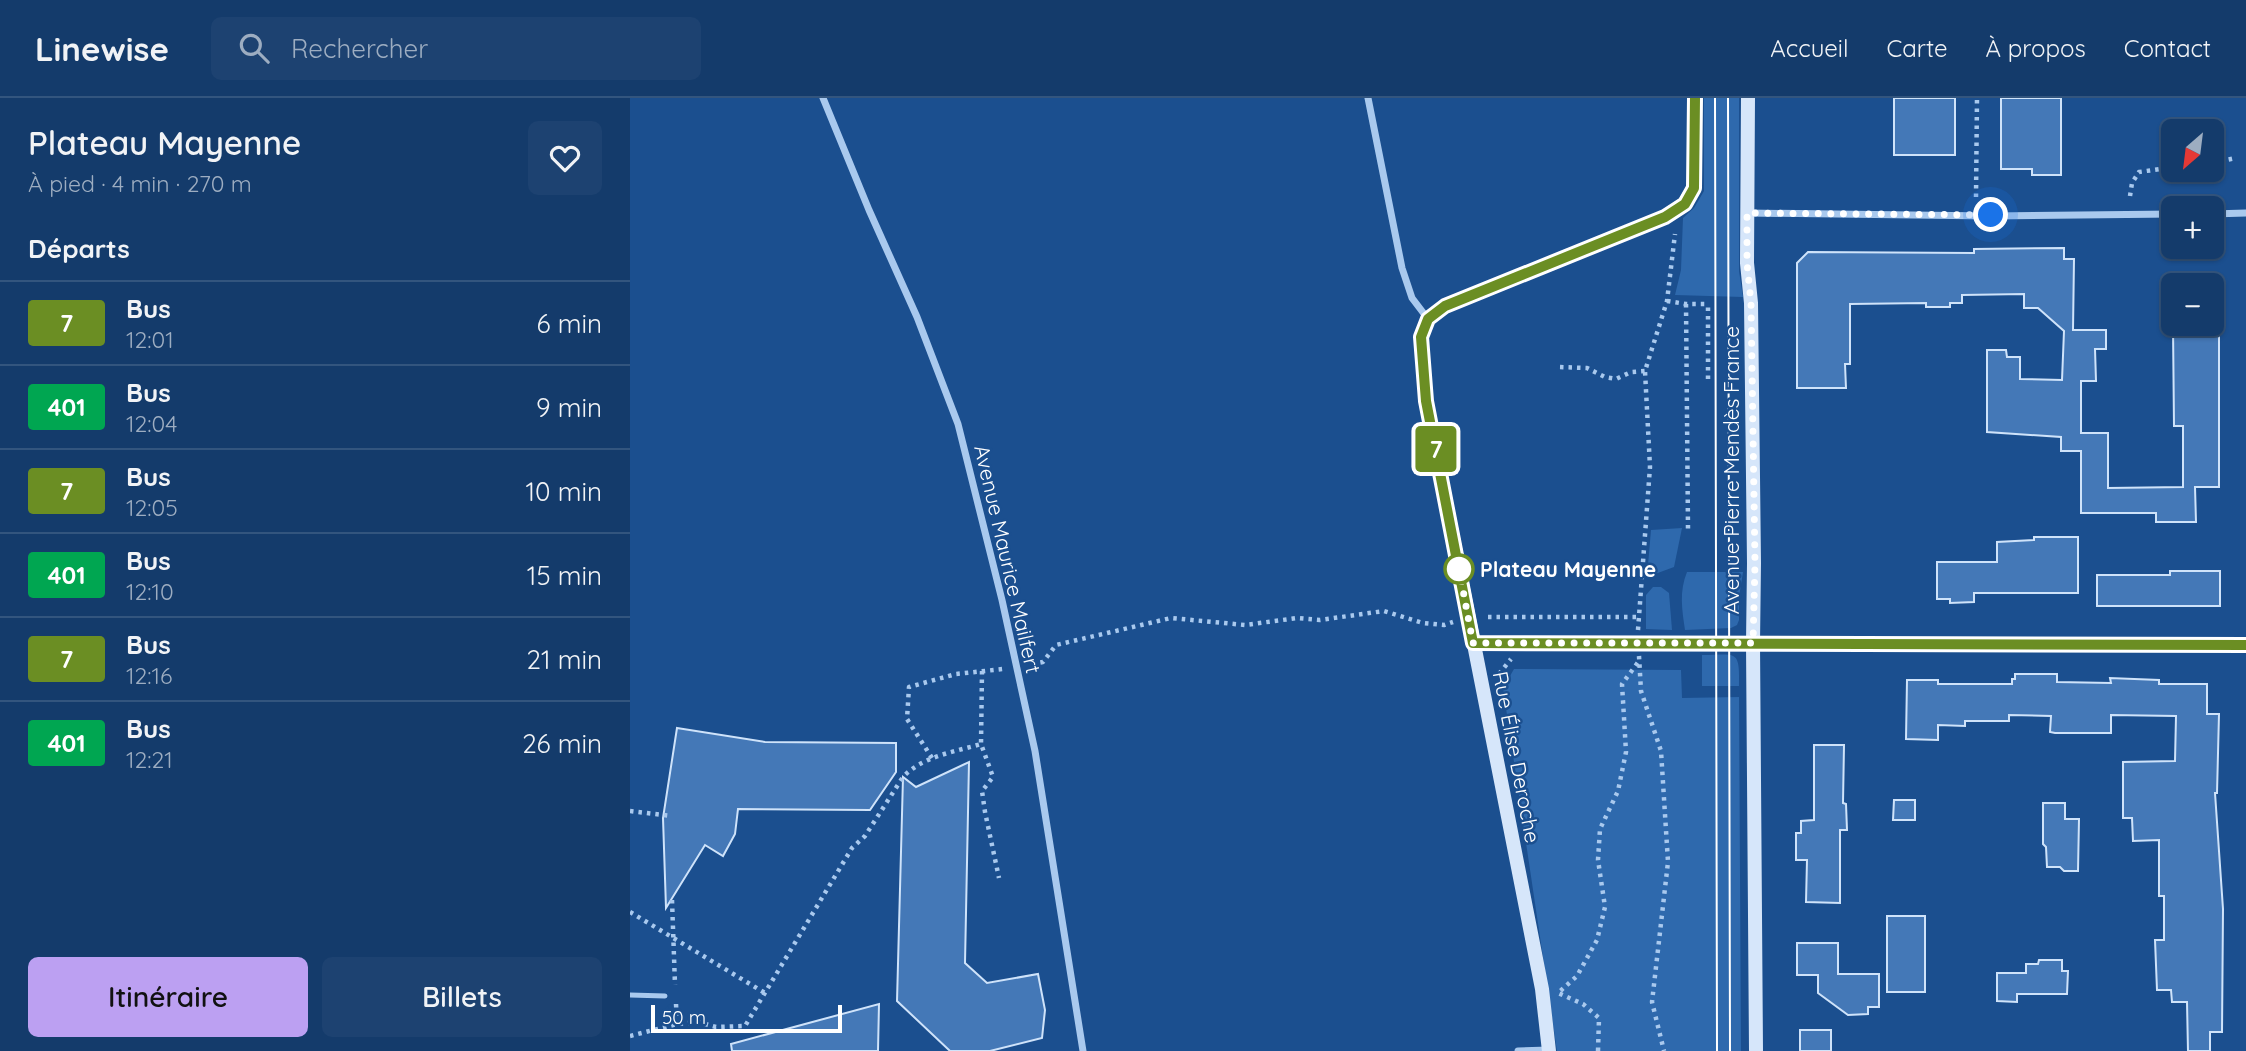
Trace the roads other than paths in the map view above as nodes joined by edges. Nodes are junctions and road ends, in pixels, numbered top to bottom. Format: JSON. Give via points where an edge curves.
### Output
{"nodes":[{"id":1,"x":823,"y":98,"type":"edge"},
{"id":2,"x":1368,"y":98,"type":"edge"},
{"id":3,"x":1695,"y":98,"type":"edge"},
{"id":4,"x":1748,"y":98,"type":"edge"},
{"id":5,"x":1747,"y":213,"type":"junction"},
{"id":6,"x":2246,"y":213,"type":"edge"},
{"id":7,"x":2161,"y":214,"type":"edge"},
{"id":8,"x":2224,"y":214,"type":"edge"},
{"id":9,"x":1428,"y":319,"type":"junction"},
{"id":10,"x":1473,"y":643,"type":"junction"},
{"id":11,"x":1753,"y":643,"type":"junction"},
{"id":12,"x":2246,"y":645,"type":"edge"},
{"id":13,"x":630,"y":995,"type":"edge"},
{"id":14,"x":665,"y":996,"type":"dead end"},
{"id":15,"x":1549,"y":1050,"type":"edge"},
{"id":16,"x":1083,"y":1051,"type":"edge"},
{"id":17,"x":1518,"y":1051,"type":"edge"},
{"id":18,"x":1756,"y":1051,"type":"edge"}],
"edges":[{"from":1,"to":16,"type":"street","name":"Avenue Maurice Mailfert","via":[[958,424],[1035,751]]},
{"from":2,"to":9,"type":"street","via":[[1402,268],[1412,298]]},
{"from":3,"to":9,"type":"main road","via":[[1694,188],[1685,204],[1665,217],[1445,306]]},
{"from":4,"to":5,"type":"main road","name":"Avenue Pierre Mendès France"},
{"from":5,"to":7,"type":"street"},
{"from":5,"to":11,"type":"main road","name":"Avenue Pierre Mendès France"},
{"from":6,"to":8,"type":"street"},
{"from":9,"to":10,"type":"main road","name":"Rue Élise Deroche","via":[[1421,337],[1426,401]]},
{"from":10,"to":11,"type":"street"},
{"from":10,"to":15,"type":"main road","name":"Rue Élise Deroche","via":[[1542,989]]},
{"from":11,"to":12,"type":"street"},
{"from":11,"to":18,"type":"main road","name":"Avenue Pierre Mendès France"},
{"from":13,"to":14,"type":"lane"},
{"from":15,"to":17,"type":"street"}]}
